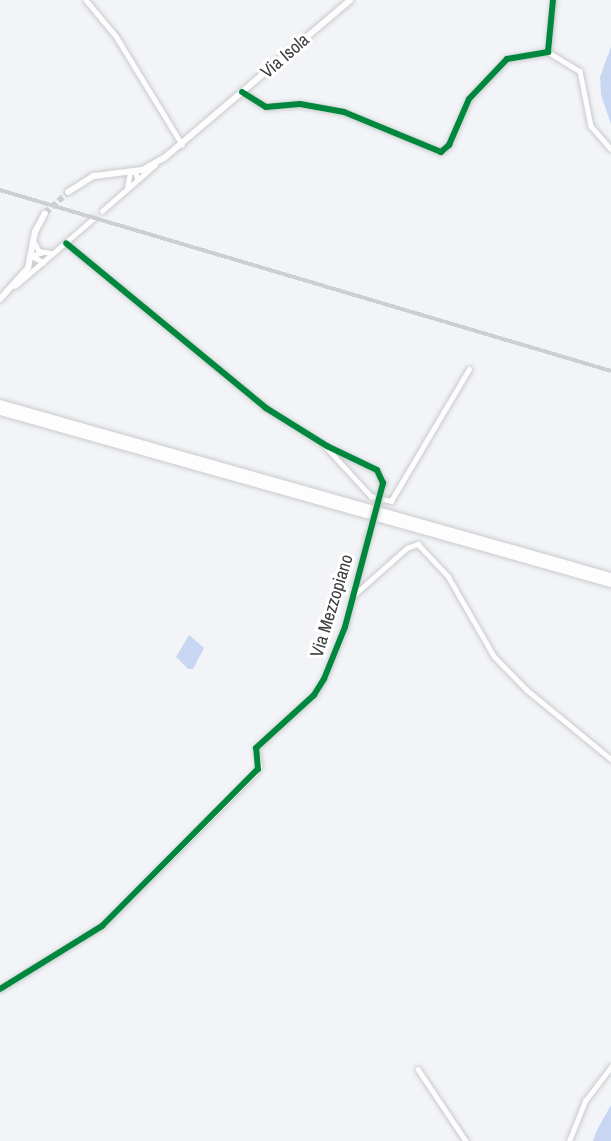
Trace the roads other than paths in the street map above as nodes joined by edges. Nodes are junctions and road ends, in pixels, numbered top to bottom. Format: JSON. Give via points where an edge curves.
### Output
{"nodes":[{"id":1,"x":86,"y":0,"type":"edge"},
{"id":2,"x":350,"y":0,"type":"edge"},
{"id":3,"x":553,"y":0,"type":"edge"},
{"id":4,"x":548,"y":52,"type":"junction"},
{"id":5,"x":242,"y":92,"type":"junction"},
{"id":6,"x":182,"y":144,"type":"junction"},
{"id":7,"x":611,"y":149,"type":"edge"},
{"id":8,"x":164,"y":158,"type":"junction"},
{"id":9,"x":133,"y":172,"type":"junction"},
{"id":10,"x":114,"y":173,"type":"junction"},
{"id":11,"x":132,"y":182,"type":"junction"},
{"id":12,"x":68,"y":192,"type":"tunnel mouth"},
{"id":13,"x":102,"y":211,"type":"dead end"},
{"id":14,"x":45,"y":213,"type":"tunnel mouth"},
{"id":15,"x":93,"y":219,"type":"dead end"},
{"id":16,"x":34,"y":240,"type":"junction"},
{"id":17,"x":66,"y":243,"type":"junction"},
{"id":18,"x":32,"y":256,"type":"junction"},
{"id":19,"x":45,"y":257,"type":"junction"},
{"id":20,"x":14,"y":286,"type":"junction"},
{"id":21,"x":0,"y":299,"type":"edge"},
{"id":22,"x":469,"y":369,"type":"dead end"},
{"id":23,"x":0,"y":404,"type":"edge"},
{"id":24,"x":0,"y":411,"type":"edge"},
{"id":25,"x":317,"y":439,"type":"junction"},
{"id":26,"x":611,"y":577,"type":"edge"},
{"id":27,"x":611,"y":583,"type":"edge"},
{"id":28,"x":352,"y":597,"type":"junction"},
{"id":29,"x":611,"y":759,"type":"edge"},
{"id":30,"x":0,"y":988,"type":"edge"},
{"id":31,"x":611,"y":1067,"type":"edge"},
{"id":32,"x":418,"y":1069,"type":"dead end"},
{"id":33,"x":466,"y":1141,"type":"edge"},
{"id":34,"x":569,"y":1141,"type":"edge"}],
"edges":[{"from":1,"to":6,"type":"street","via":[[116,36]]},
{"from":2,"to":5,"type":"street","name":"Via Isola"},
{"from":3,"to":4,"type":"street"},
{"from":4,"to":5,"type":"street","via":[[507,59],[469,99],[449,145],[441,152],[344,112],[300,104],[266,107]]},
{"from":4,"to":7,"type":"street","via":[[579,71],[591,126]]},
{"from":5,"to":6,"type":"street","name":"Via Isola"},
{"from":6,"to":8,"type":"street","name":"Via Isola"},
{"from":8,"to":9,"type":"street","name":"Via Isola"},
{"from":8,"to":11,"type":"street","name":"Via Isola"},
{"from":9,"to":10,"type":"street","name":"Via Isola"},
{"from":9,"to":11,"type":"street","name":"Via Isola"},
{"from":9,"to":11,"type":"street","via":[[138,176]]},
{"from":10,"to":11,"type":"street"},
{"from":10,"to":12,"type":"street","name":"Via Isola","via":[[85,179]]},
{"from":11,"to":13,"type":"street","name":"Via Isola"},
{"from":14,"to":16,"type":"street"},
{"from":15,"to":17,"type":"street"},
{"from":16,"to":18,"type":"street"},
{"from":16,"to":19,"type":"street"},
{"from":17,"to":19,"type":"street"},
{"from":17,"to":25,"type":"street","name":"Via Mezzopiano","via":[[266,408]]},
{"from":18,"to":19,"type":"street"},
{"from":18,"to":19,"type":"street","via":[[37,261]]},
{"from":18,"to":20,"type":"street"},
{"from":19,"to":20,"type":"street"},
{"from":20,"to":21,"type":"street"},
{"from":22,"to":25,"type":"street","via":[[391,501],[371,496]]},
{"from":23,"to":26,"type":"highway"},
{"from":24,"to":27,"type":"highway"},
{"from":25,"to":28,"type":"street","name":"Via Mezzopiano","bridge":true,"via":[[377,470],[383,483]]},
{"from":28,"to":29,"type":"street","name":"Via Mezzopiano","via":[[407,548],[418,544],[448,576],[494,656],[527,690]]},
{"from":28,"to":30,"type":"street","name":"Via Mezzopiano","via":[[324,679],[314,694],[256,748],[260,767],[254,774],[102,926]]},
{"from":31,"to":34,"type":"street","via":[[585,1101]]},
{"from":32,"to":33,"type":"street"}]}
